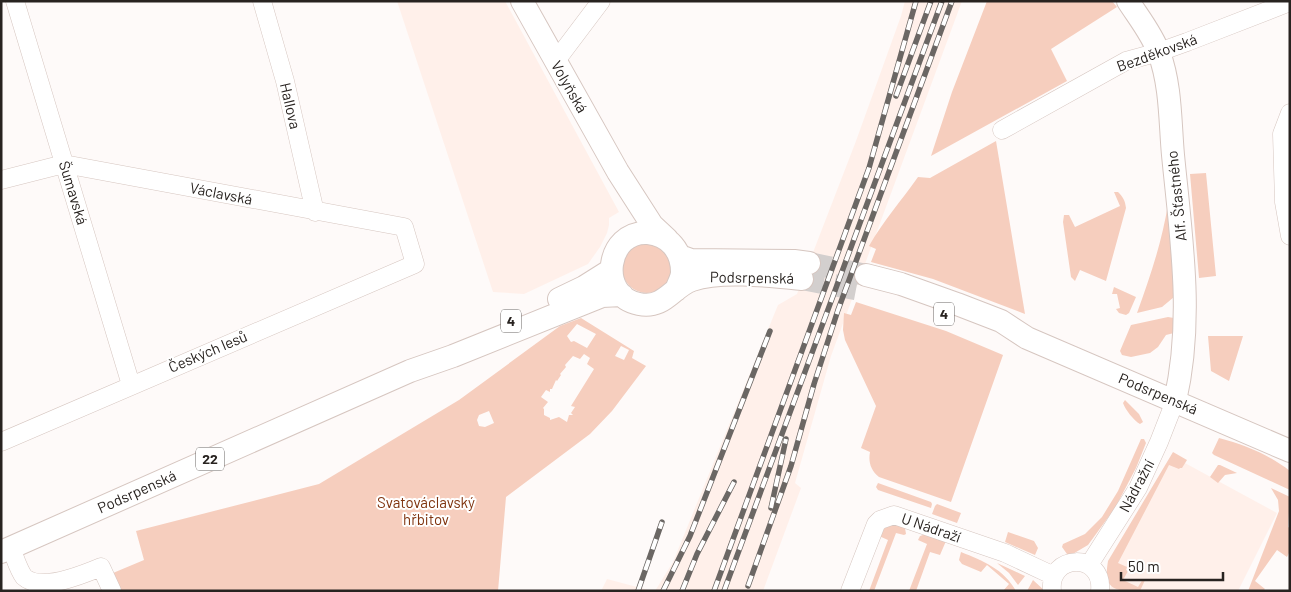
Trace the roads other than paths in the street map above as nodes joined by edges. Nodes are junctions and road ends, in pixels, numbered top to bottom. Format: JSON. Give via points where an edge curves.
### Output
{"nodes":[{"id":1,"x":15,"y":1,"type":"edge"},
{"id":2,"x":262,"y":1,"type":"edge"},
{"id":3,"x":522,"y":1,"type":"edge"},
{"id":4,"x":601,"y":1,"type":"edge"},
{"id":5,"x":1128,"y":1,"type":"edge"},
{"id":6,"x":1290,"y":2,"type":"edge"},
{"id":7,"x":1159,"y":52,"type":"junction"},
{"id":8,"x":555,"y":62,"type":"junction"},
{"id":9,"x":1290,"y":113,"type":"edge"},
{"id":10,"x":1002,"y":130,"type":"dead end"},
{"id":11,"x":64,"y":164,"type":"junction"},
{"id":12,"x":618,"y":172,"type":"junction"},
{"id":13,"x":1,"y":180,"type":"edge"},
{"id":14,"x":315,"y":212,"type":"junction"},
{"id":15,"x":1290,"y":236,"type":"edge"},
{"id":16,"x":625,"y":240,"type":"junction"},
{"id":17,"x":674,"y":248,"type":"junction"},
{"id":18,"x":415,"y":264,"type":"joint"},
{"id":19,"x":611,"y":270,"type":"junction"},
{"id":20,"x":863,"y":282,"type":"tunnel mouth"},
{"id":21,"x":676,"y":290,"type":"junction"},
{"id":22,"x":622,"y":296,"type":"junction"},
{"id":23,"x":410,"y":371,"type":"junction"},
{"id":24,"x":131,"y":385,"type":"junction"},
{"id":25,"x":1175,"y":401,"type":"junction"},
{"id":26,"x":1,"y":442,"type":"edge"},
{"id":27,"x":1290,"y":451,"type":"edge"},
{"id":28,"x":6,"y":550,"type":"edge"},
{"id":29,"x":1089,"y":565,"type":"junction"},
{"id":30,"x":1053,"y":583,"type":"edge"},
{"id":31,"x":112,"y":591,"type":"edge"},
{"id":32,"x":850,"y":591,"type":"edge"},
{"id":33,"x":1100,"y":591,"type":"edge"}],
"edges":[{"from":1,"to":11,"type":"street","name":"Šumavská"},
{"from":2,"to":14,"type":"street","name":"Hallova","via":[[285,81]]},
{"from":3,"to":8,"type":"main road","name":"Volyňská"},
{"from":4,"to":8,"type":"street"},
{"from":5,"to":7,"type":"main road","name":"Alf. Šťastného"},
{"from":6,"to":7,"type":"street","name":"Bezděkovská"},
{"from":7,"to":10,"type":"street","name":"Bezděkovská","via":[[1126,61]]},
{"from":7,"to":25,"type":"main road","name":"Alf. Šťastného","via":[[1166,85],[1185,285],[1185,335]]},
{"from":8,"to":12,"type":"main road","name":"Volyňská"},
{"from":9,"to":15,"type":"street","via":[[1282,134],[1284,202]]},
{"from":11,"to":13,"type":"street","name":"Václavská"},
{"from":11,"to":14,"type":"street","name":"Václavská"},
{"from":11,"to":24,"type":"street","name":"Šumavská"},
{"from":12,"to":16,"type":"main road","name":"Volyňská","via":[[635,217]]},
{"from":12,"to":17,"type":"main road","name":"Volyňská","via":[[652,225]]},
{"from":14,"to":18,"type":"street","name":"Václavská","via":[[404,227]]},
{"from":16,"to":17,"type":"main road","name":"Podsrpenská","via":[[646,233],[657,235]]},
{"from":16,"to":19,"type":"main road","via":[[616,250]]},
{"from":17,"to":21,"type":"main road","via":[[682,274]]},
{"from":17,"to":21,"type":"main road","name":"Podsrpenská","via":[[691,260],[794,261],[805,271],[708,276],[691,280]]},
{"from":18,"to":24,"type":"street","name":"Českých lesů"},
{"from":19,"to":22,"type":"main road","via":[[614,286]]},
{"from":19,"to":23,"type":"main road","name":"Podsrpenská","number":"4","via":[[584,287]]},
{"from":20,"to":25,"type":"main road","name":"Podsrpenská","number":"4","via":[[901,284],[957,304],[1001,321],[1027,338]]},
{"from":21,"to":22,"type":"main road","name":"Podsrpenská","via":[[669,297],[650,305]]},
{"from":22,"to":23,"type":"main road","name":"Podsrpenská","number":"22","via":[[602,296]]},
{"from":23,"to":28,"type":"main road","name":"Podsrpenská","number":"22"},
{"from":24,"to":26,"type":"street","name":"Českých lesů"},
{"from":25,"to":27,"type":"main road","name":"Podsrpenská","number":"4"},
{"from":25,"to":29,"type":"street","name":"Nádražní","via":[[1138,488]]},
{"from":28,"to":31,"type":"street","via":[[24,577],[40,586],[62,583],[101,567]]},
{"from":29,"to":30,"type":"street","via":[[1070,562],[1060,568]]},
{"from":29,"to":33,"type":"street","via":[[1098,576]]},
{"from":30,"to":32,"type":"street","name":"U Nádraží","via":[[1005,553],[894,515],[876,524]]}]}
